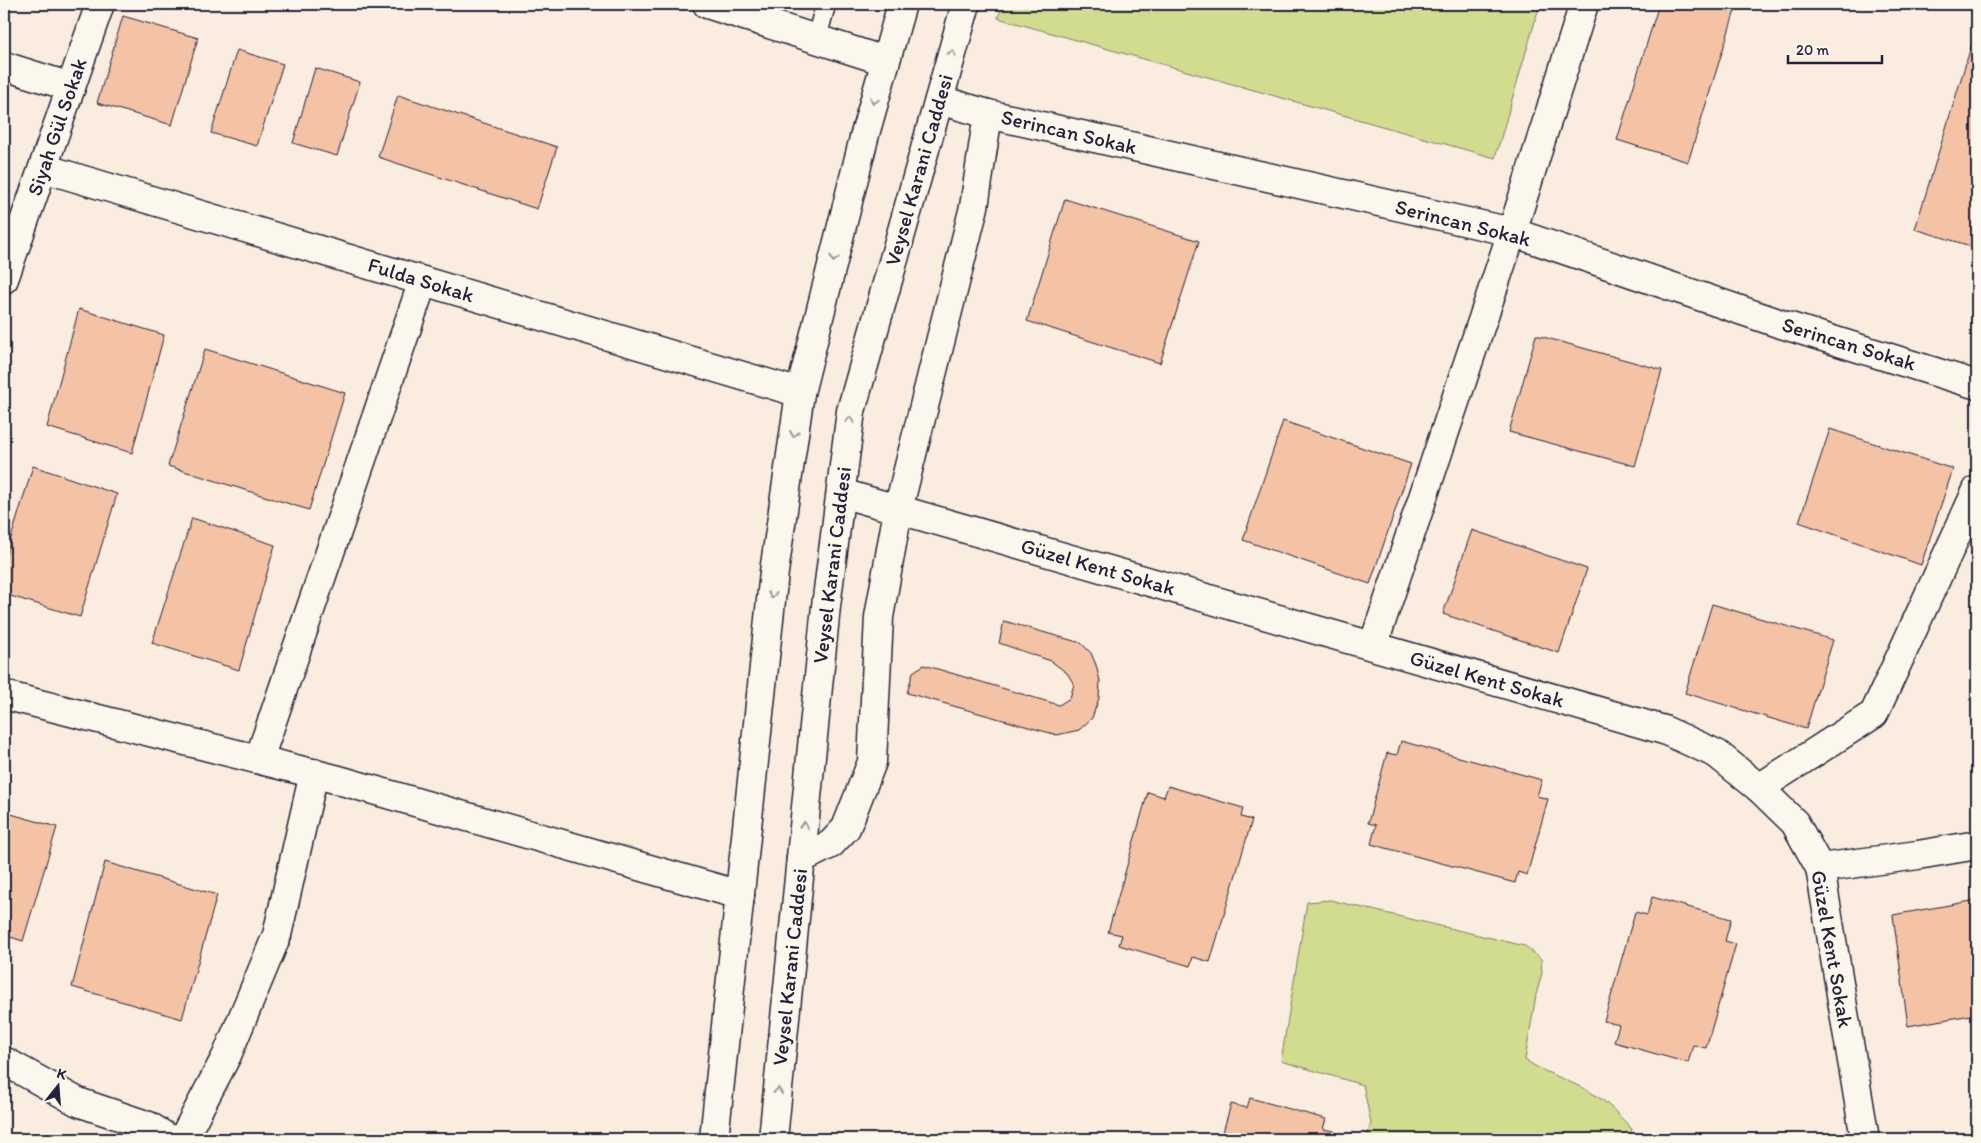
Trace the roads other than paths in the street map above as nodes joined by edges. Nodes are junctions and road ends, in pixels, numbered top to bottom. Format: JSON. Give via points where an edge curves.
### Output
{"nodes":[{"id":1,"x":100,"y":4,"type":"edge"},
{"id":2,"x":707,"y":4,"type":"edge"},
{"id":3,"x":826,"y":4,"type":"edge"},
{"id":4,"x":902,"y":4,"type":"edge"},
{"id":5,"x":966,"y":4,"type":"edge"},
{"id":6,"x":1584,"y":4,"type":"edge"},
{"id":7,"x":816,"y":39,"type":"junction"},
{"id":8,"x":885,"y":61,"type":"junction"},
{"id":9,"x":4,"y":66,"type":"edge"},
{"id":10,"x":71,"y":87,"type":"junction"},
{"id":11,"x":939,"y":100,"type":"junction"},
{"id":12,"x":988,"y":114,"type":"junction"},
{"id":13,"x":43,"y":168,"type":"junction"},
{"id":14,"x":1512,"y":232,"type":"junction"},
{"id":15,"x":4,"y":279,"type":"edge"},
{"id":16,"x":423,"y":281,"type":"junction"},
{"id":17,"x":1977,"y":385,"type":"edge"},
{"id":18,"x":800,"y":393,"type":"junction"},
{"id":19,"x":1977,"y":490,"type":"edge"},
{"id":20,"x":841,"y":493,"type":"junction"},
{"id":21,"x":898,"y":510,"type":"junction"},
{"id":22,"x":1373,"y":646,"type":"junction"},
{"id":23,"x":4,"y":694,"type":"edge"},
{"id":24,"x":259,"y":759,"type":"junction"},
{"id":25,"x":314,"y":773,"type":"junction"},
{"id":26,"x":1759,"y":788,"type":"junction"},
{"id":27,"x":1977,"y":845,"type":"edge"},
{"id":28,"x":801,"y":859,"type":"junction"},
{"id":29,"x":1820,"y":868,"type":"junction"},
{"id":30,"x":740,"y":896,"type":"junction"},
{"id":31,"x":4,"y":1061,"type":"edge"},
{"id":32,"x":169,"y":1139,"type":"edge"},
{"id":33,"x":184,"y":1139,"type":"edge"},
{"id":34,"x":714,"y":1139,"type":"edge"},
{"id":35,"x":773,"y":1139,"type":"edge"},
{"id":36,"x":1865,"y":1139,"type":"edge"}],
"edges":[{"from":1,"to":10,"type":"street","name":"Siyah Gül Sokak"},
{"from":2,"to":7,"type":"street"},
{"from":3,"to":7,"type":"lane"},
{"from":4,"to":8,"type":"street"},
{"from":11,"to":5,"type":"street","name":"Veysel Karani Caddesi","one_way":true},
{"from":6,"to":14,"type":"street"},
{"from":7,"to":8,"type":"street"},
{"from":8,"to":18,"type":"street","one_way":true},
{"from":9,"to":10,"type":"street"},
{"from":10,"to":13,"type":"street","name":"Siyah Gül Sokak"},
{"from":11,"to":12,"type":"street","name":"Serincan Sokak"},
{"from":20,"to":11,"type":"street","name":"Veysel Karani Caddesi","one_way":true,"via":[[851,411]]},
{"from":12,"to":14,"type":"street","name":"Serincan Sokak"},
{"from":12,"to":21,"type":"street","via":[[974,207]]},
{"from":13,"to":15,"type":"street","name":"Siyah Gül Sokak"},
{"from":13,"to":16,"type":"street","name":"Fulda Sokak"},
{"from":14,"to":17,"type":"street","name":"Serincan Sokak","via":[[1781,324]]},
{"from":14,"to":22,"type":"street"},
{"from":16,"to":18,"type":"street","name":"Fulda Sokak"},
{"from":16,"to":24,"type":"street"},
{"from":18,"to":30,"type":"street","one_way":true,"via":[[774,572]]},
{"from":19,"to":26,"type":"street","via":[[1874,714]]},
{"from":20,"to":21,"type":"street","name":"Güzel Kent Sokak"},
{"from":28,"to":20,"type":"street","name":"Veysel Karani Caddesi","one_way":true,"via":[[826,606]]},
{"from":21,"to":22,"type":"street","name":"Güzel Kent Sokak"},
{"from":21,"to":28,"type":"street","via":[[879,617],[872,762],[846,828],[831,844]]},
{"from":22,"to":26,"type":"street","name":"Güzel Kent Sokak","via":[[1664,730],[1717,754]]},
{"from":23,"to":24,"type":"street"},
{"from":24,"to":25,"type":"street"},
{"from":25,"to":30,"type":"street"},
{"from":25,"to":33,"type":"street","via":[[278,935],[227,1055]]},
{"from":26,"to":29,"type":"street","name":"Güzel Kent Sokak","via":[[1795,823]]},
{"from":27,"to":29,"type":"street"},
{"from":35,"to":28,"type":"street","name":"Veysel Karani Caddesi","one_way":true},
{"from":29,"to":36,"type":"street","name":"Güzel Kent Sokak"},
{"from":30,"to":34,"type":"street"},
{"from":31,"to":32,"type":"street","via":[[78,1102],[149,1126]]}]}
